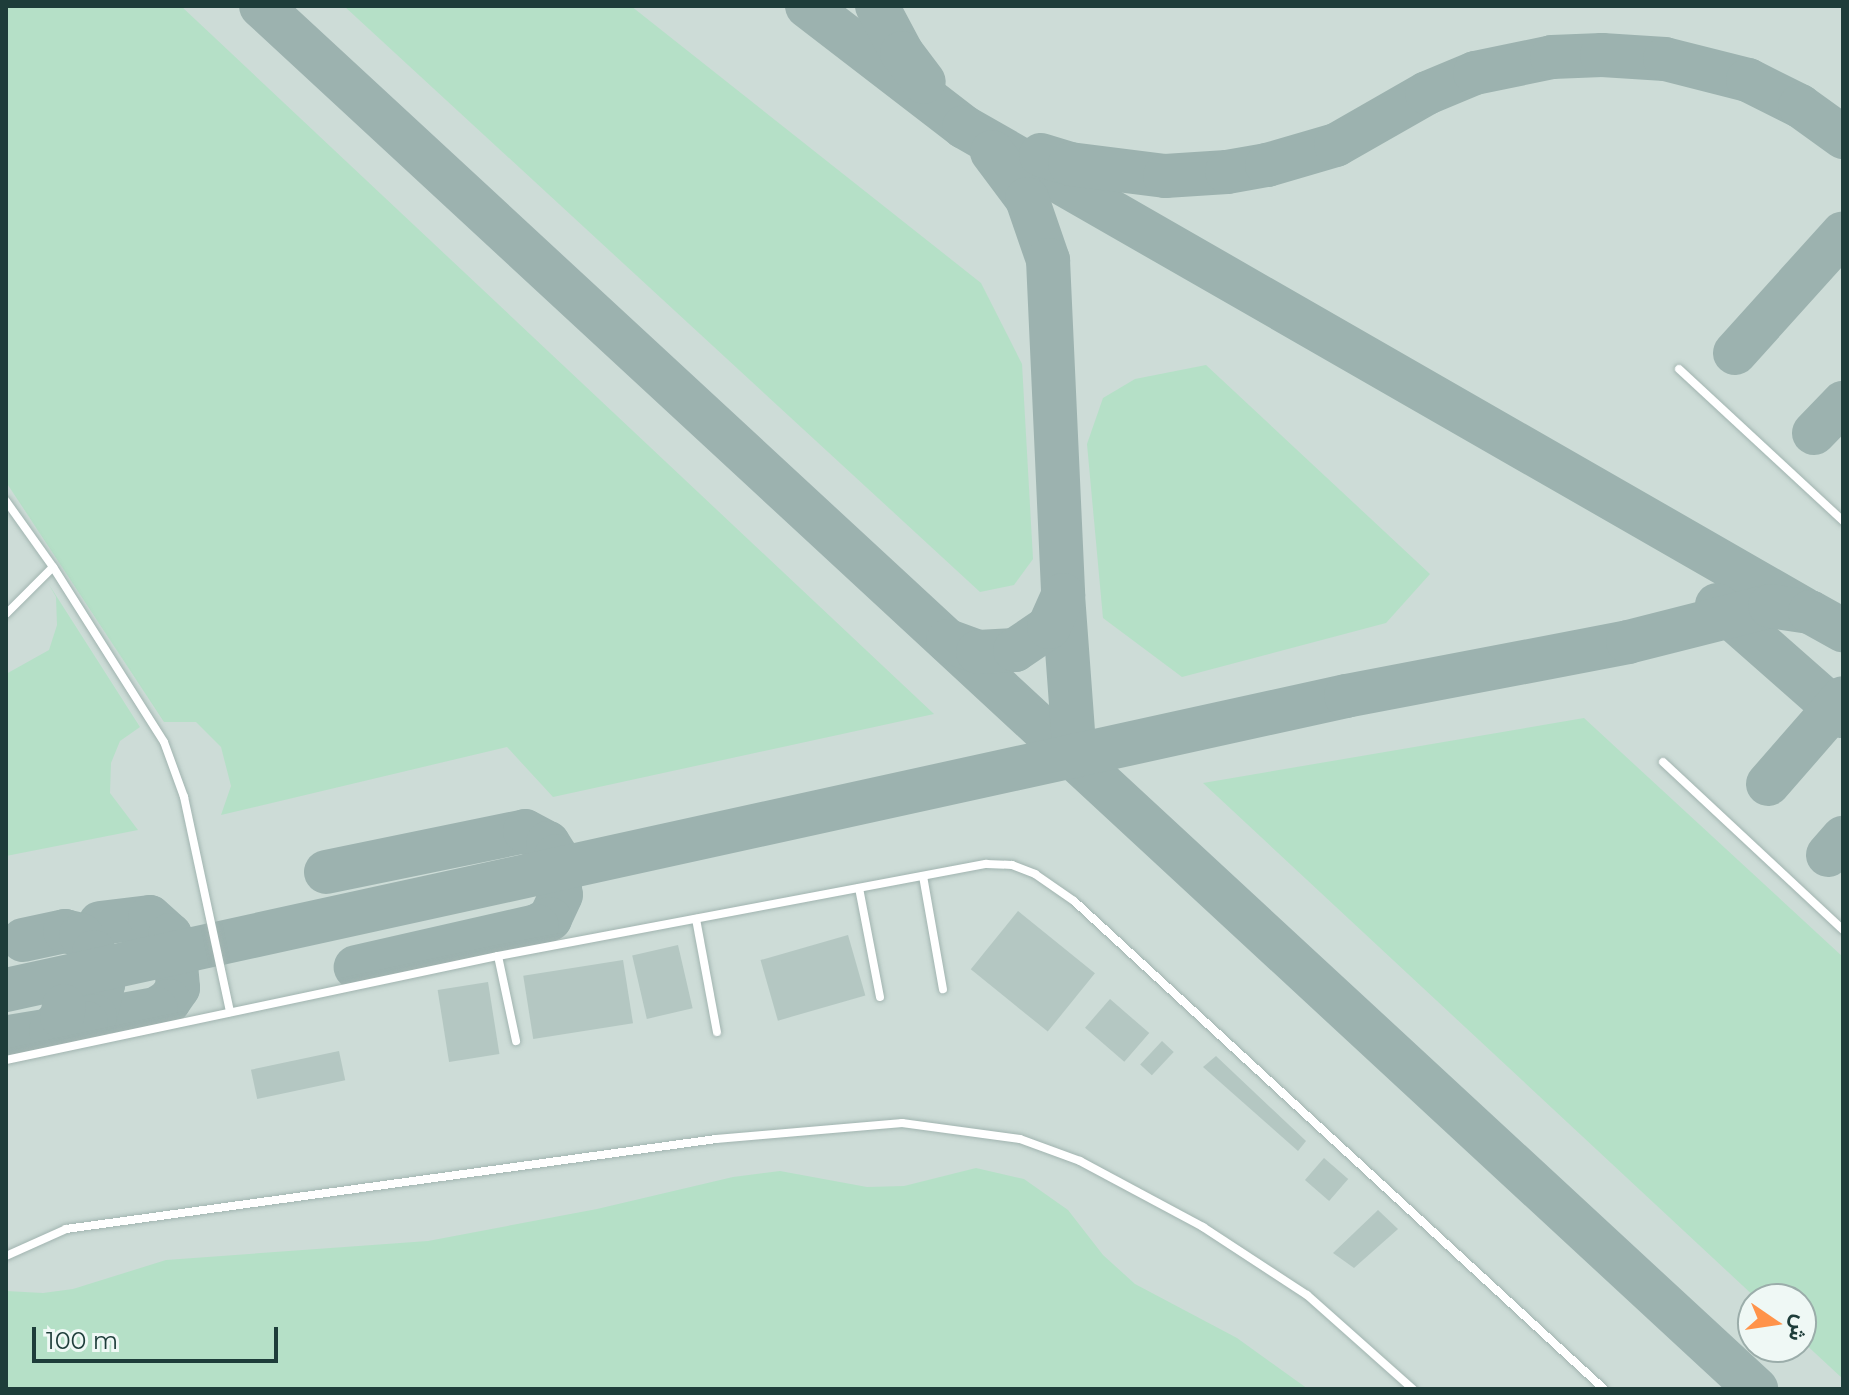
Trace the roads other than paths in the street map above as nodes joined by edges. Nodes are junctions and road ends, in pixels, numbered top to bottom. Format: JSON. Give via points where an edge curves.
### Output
{"nodes":[{"id":1,"x":1679,"y":369,"type":"dead end"},
{"id":2,"x":6,"y":501,"type":"edge"},
{"id":3,"x":1843,"y":521,"type":"edge"},
{"id":4,"x":53,"y":567,"type":"junction"},
{"id":5,"x":6,"y":614,"type":"edge"},
{"id":6,"x":1663,"y":762,"type":"dead end"},
{"id":7,"x":923,"y":876,"type":"junction"},
{"id":8,"x":859,"y":888,"type":"junction"},
{"id":9,"x":696,"y":919,"type":"junction"},
{"id":10,"x":1843,"y":930,"type":"edge"},
{"id":11,"x":498,"y":956,"type":"junction"},
{"id":12,"x":943,"y":989,"type":"dead end"},
{"id":13,"x":880,"y":997,"type":"dead end"},
{"id":14,"x":230,"y":1012,"type":"junction"},
{"id":15,"x":717,"y":1032,"type":"dead end"},
{"id":16,"x":516,"y":1041,"type":"dead end"},
{"id":17,"x":6,"y":1060,"type":"edge"},
{"id":18,"x":6,"y":1256,"type":"edge"},
{"id":19,"x":1413,"y":1389,"type":"edge"},
{"id":20,"x":1604,"y":1389,"type":"edge"}],
"edges":[{"from":1,"to":3,"type":"lane"},
{"from":2,"to":4,"type":"lane"},
{"from":4,"to":5,"type":"lane"},
{"from":4,"to":14,"type":"lane","via":[[152,719],[175,769]]},
{"from":6,"to":10,"type":"lane"},
{"from":7,"to":8,"type":"lane"},
{"from":7,"to":12,"type":"lane"},
{"from":7,"to":20,"type":"lane","via":[[986,864],[1012,865],[1074,901]]},
{"from":8,"to":9,"type":"lane"},
{"from":8,"to":13,"type":"lane"},
{"from":9,"to":11,"type":"lane"},
{"from":9,"to":15,"type":"lane"},
{"from":11,"to":14,"type":"lane"},
{"from":11,"to":16,"type":"lane"},
{"from":14,"to":17,"type":"lane"},
{"from":18,"to":19,"type":"lane","via":[[66,1229],[716,1139],[902,1123],[1020,1139],[1080,1161],[1203,1227],[1307,1295]]}]}
